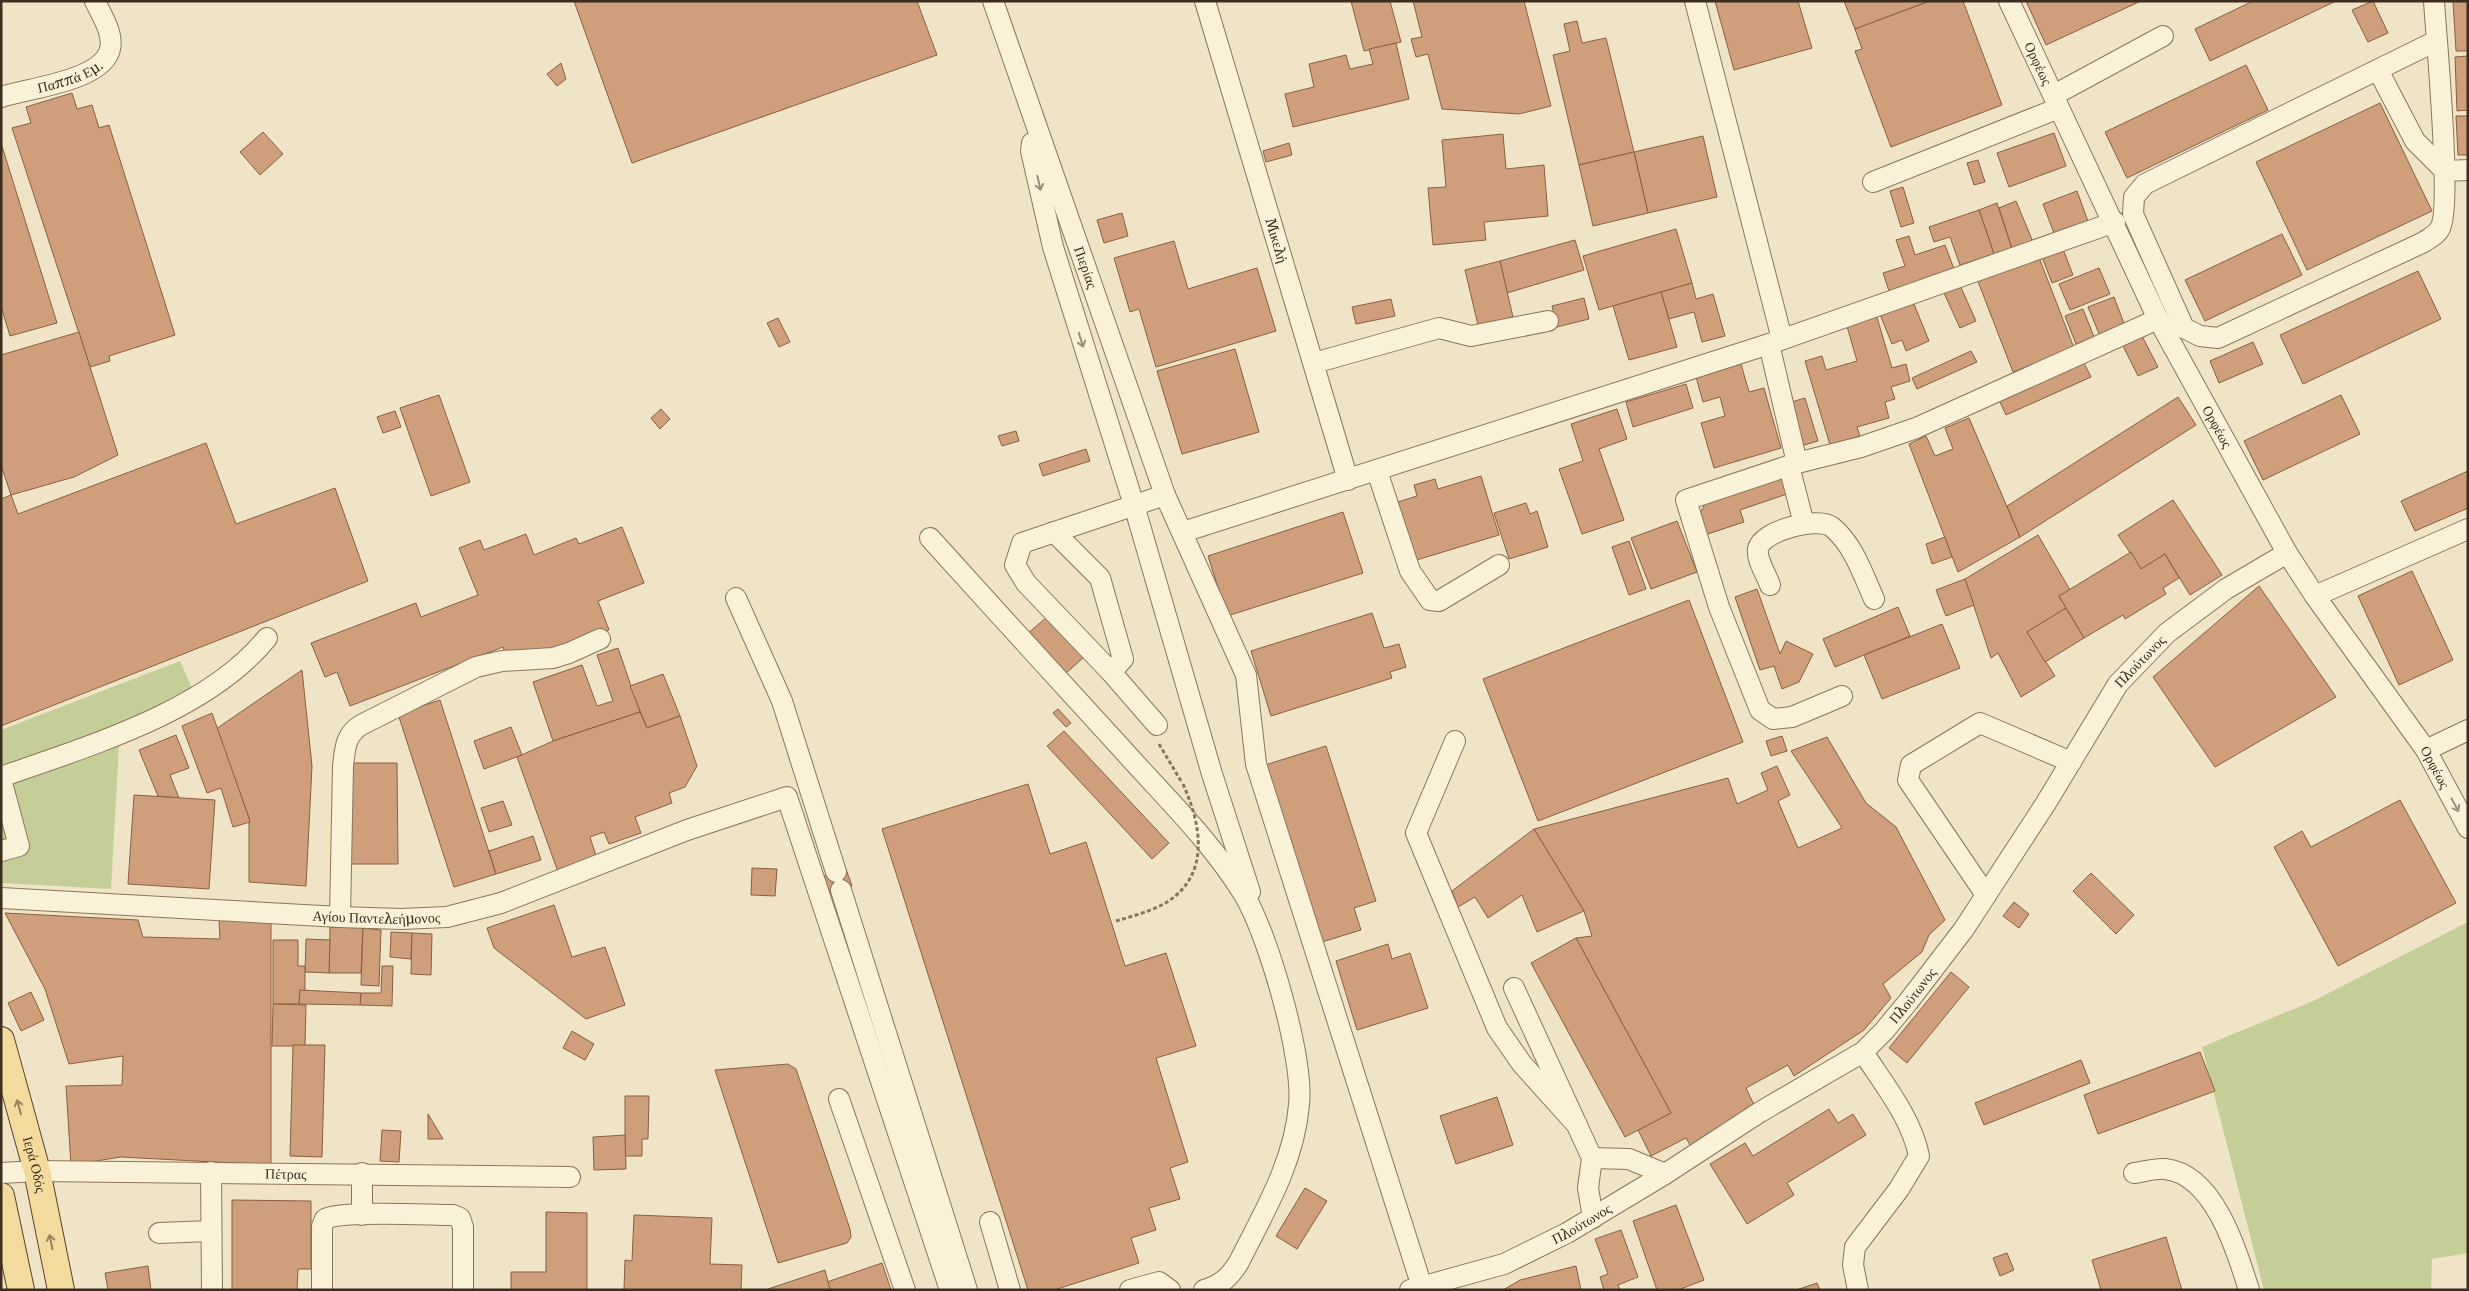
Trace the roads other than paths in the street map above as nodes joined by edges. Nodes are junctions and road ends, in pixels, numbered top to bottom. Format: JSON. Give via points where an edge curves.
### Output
{"nodes":[{"id":1,"x":95,"y":1,"type":"edge"},
{"id":2,"x":993,"y":1,"type":"edge"},
{"id":3,"x":1205,"y":1,"type":"edge"},
{"id":4,"x":1695,"y":1,"type":"edge"},
{"id":5,"x":2009,"y":1,"type":"edge"},
{"id":6,"x":2434,"y":1,"type":"edge"},
{"id":7,"x":2163,"y":36,"type":"dead end"},
{"id":8,"x":2436,"y":41,"type":"junction"},
{"id":9,"x":2378,"y":70,"type":"junction"},
{"id":10,"x":1,"y":97,"type":"edge"},
{"id":11,"x":2057,"y":101,"type":"junction"},
{"id":12,"x":1033,"y":118,"type":"junction"},
{"id":13,"x":2468,"y":170,"type":"edge"},
{"id":14,"x":2445,"y":172,"type":"junction"},
{"id":15,"x":1874,"y":182,"type":"dead end"},
{"id":16,"x":2115,"y":222,"type":"junction"},
{"id":17,"x":2158,"y":319,"type":"junction"},
{"id":18,"x":1548,"y":321,"type":"dead end"},
{"id":19,"x":1776,"y":341,"type":"junction"},
{"id":20,"x":1314,"y":363,"type":"junction"},
{"id":21,"x":1793,"y":464,"type":"junction"},
{"id":22,"x":1377,"y":471,"type":"junction"},
{"id":23,"x":1348,"y":480,"type":"junction"},
{"id":24,"x":1165,"y":495,"type":"junction"},
{"id":25,"x":1134,"y":505,"type":"junction"},
{"id":26,"x":1804,"y":524,"type":"junction"},
{"id":27,"x":2468,"y":528,"type":"edge"},
{"id":28,"x":1054,"y":532,"type":"junction"},
{"id":29,"x":1183,"y":532,"type":"junction"},
{"id":30,"x":930,"y":538,"type":"dead end"},
{"id":31,"x":2287,"y":553,"type":"junction"},
{"id":32,"x":1499,"y":565,"type":"dead end"},
{"id":33,"x":1770,"y":585,"type":"dead end"},
{"id":34,"x":2315,"y":596,"type":"junction"},
{"id":35,"x":736,"y":598,"type":"dead end"},
{"id":36,"x":1874,"y":599,"type":"dead end"},
{"id":37,"x":267,"y":638,"type":"dead end"},
{"id":38,"x":600,"y":639,"type":"dead end"},
{"id":39,"x":1111,"y":672,"type":"junction"},
{"id":40,"x":1842,"y":696,"type":"dead end"},
{"id":41,"x":1157,"y":725,"type":"road end"},
{"id":42,"x":2468,"y":730,"type":"edge"},
{"id":43,"x":1455,"y":741,"type":"dead end"},
{"id":44,"x":2426,"y":750,"type":"junction"},
{"id":45,"x":2071,"y":762,"type":"junction"},
{"id":46,"x":1,"y":778,"type":"edge"},
{"id":47,"x":2468,"y":828,"type":"edge"},
{"id":48,"x":1,"y":851,"type":"edge"},
{"id":49,"x":3,"y":893,"type":"edge"},
{"id":50,"x":1986,"y":895,"type":"junction"},
{"id":51,"x":340,"y":917,"type":"junction"},
{"id":52,"x":1264,"y":937,"type":"junction"},
{"id":53,"x":1514,"y":988,"type":"dead end"},
{"id":54,"x":1,"y":1040,"type":"edge"},
{"id":55,"x":1863,"y":1052,"type":"junction"},
{"id":56,"x":839,"y":1099,"type":"dead end"},
{"id":57,"x":1577,"y":1125,"type":"junction"},
{"id":58,"x":1592,"y":1158,"type":"junction"},
{"id":59,"x":37,"y":1171,"type":"junction"},
{"id":60,"x":211,"y":1172,"type":"junction"},
{"id":61,"x":1,"y":1173,"type":"edge"},
{"id":62,"x":2134,"y":1173,"type":"dead end"},
{"id":63,"x":362,"y":1174,"type":"junction"},
{"id":64,"x":1665,"y":1174,"type":"junction"},
{"id":65,"x":570,"y":1177,"type":"dead end"},
{"id":66,"x":1,"y":1196,"type":"edge"},
{"id":67,"x":362,"y":1215,"type":"junction"},
{"id":68,"x":1593,"y":1218,"type":"junction"},
{"id":69,"x":990,"y":1222,"type":"dead end"},
{"id":70,"x":211,"y":1231,"type":"junction"},
{"id":71,"x":158,"y":1233,"type":"dead end"},
{"id":72,"x":8,"y":1253,"type":"edge"},
{"id":73,"x":1416,"y":1288,"type":"edge"},
{"id":74,"x":21,"y":1290,"type":"edge"},
{"id":75,"x":61,"y":1290,"type":"edge"},
{"id":76,"x":212,"y":1290,"type":"edge"},
{"id":77,"x":322,"y":1290,"type":"edge"},
{"id":78,"x":462,"y":1290,"type":"edge"},
{"id":79,"x":905,"y":1290,"type":"edge"},
{"id":80,"x":950,"y":1290,"type":"edge"},
{"id":81,"x":967,"y":1290,"type":"edge"},
{"id":82,"x":1010,"y":1290,"type":"edge"},
{"id":83,"x":1130,"y":1290,"type":"edge"},
{"id":84,"x":1170,"y":1290,"type":"edge"},
{"id":85,"x":1204,"y":1290,"type":"edge"},
{"id":86,"x":1858,"y":1290,"type":"edge"},
{"id":87,"x":2249,"y":1290,"type":"edge"}],
"edges":[{"from":1,"to":10,"type":"street","name":"Παππά Εμ.","via":[[110,34],[110,49],[99,64],[76,78]]},
{"from":2,"to":12,"type":"street","name":"Πιερίας"},
{"from":3,"to":20,"type":"street","name":"Μικελή"},
{"from":4,"to":19,"type":"street"},
{"from":5,"to":11,"type":"street","name":"Ορφέως"},
{"from":6,"to":8,"type":"street"},
{"from":7,"to":11,"type":"street"},
{"from":8,"to":9,"type":"street"},
{"from":8,"to":14,"type":"street"},
{"from":9,"to":14,"type":"street","via":[[2415,141]]},
{"from":9,"to":14,"type":"street","via":[[2146,184],[2134,197],[2133,214],[2184,328],[2200,336],[2218,338],[2424,242],[2440,230],[2444,214]]},
{"from":11,"to":15,"type":"street"},
{"from":11,"to":16,"type":"street","name":"Ορφέως"},
{"from":12,"to":24,"type":"street","name":"Πιερίας"},
{"from":12,"to":25,"type":"street","one_way":true,"via":[[1031,150],[1053,247]]},
{"from":13,"to":14,"type":"street"},
{"from":16,"to":17,"type":"street","name":"Ορφέως"},
{"from":16,"to":19,"type":"street"},
{"from":17,"to":21,"type":"street","via":[[1916,428],[1861,448]]},
{"from":17,"to":31,"type":"street","name":"Ορφέως"},
{"from":18,"to":20,"type":"street","via":[[1471,336],[1439,328]]},
{"from":19,"to":21,"type":"street"},
{"from":19,"to":22,"type":"street"},
{"from":20,"to":23,"type":"street","name":"Μικελή"},
{"from":21,"to":26,"type":"street"},
{"from":21,"to":40,"type":"street","via":[[1686,500],[1719,607],[1760,710],[1774,719],[1792,717]]},
{"from":22,"to":23,"type":"street"},
{"from":22,"to":32,"type":"street","via":[[1410,571],[1430,600],[1439,601]]},
{"from":23,"to":29,"type":"street"},
{"from":24,"to":25,"type":"street"},
{"from":24,"to":29,"type":"street","name":"Πιερίας","via":[[1175,522]]},
{"from":25,"to":28,"type":"street"},
{"from":25,"to":52,"type":"street","via":[[1212,774]]},
{"from":26,"to":33,"type":"street","via":[[1772,534],[1761,542],[1758,555]]},
{"from":26,"to":36,"type":"street","via":[[1823,522],[1831,526],[1853,553]]},
{"from":27,"to":34,"type":"street"},
{"from":28,"to":39,"type":"street","via":[[1100,578],[1122,659]]},
{"from":28,"to":39,"type":"street","via":[[1022,544],[1015,565],[1026,583]]},
{"from":29,"to":73,"type":"street","name":"Πιερίας","via":[[1246,675],[1256,764]]},
{"from":30,"to":52,"type":"street","via":[[1198,832],[1244,894]]},
{"from":31,"to":34,"type":"street","name":"Ορφέως"},
{"from":31,"to":45,"type":"street","name":"Πλούτωνος","via":[[2226,589],[2167,633],[2118,684]]},
{"from":34,"to":44,"type":"street","name":"Ορφέως"},
{"from":35,"to":81,"type":"street","via":[[782,701]]},
{"from":37,"to":46,"type":"street","via":[[251,658],[220,682],[163,714]]},
{"from":38,"to":51,"type":"street","via":[[553,658],[502,661],[476,667],[351,733],[345,745],[343,766]]},
{"from":39,"to":41,"type":"street"},
{"from":42,"to":44,"type":"street"},
{"from":43,"to":57,"type":"street","via":[[1416,833],[1497,1028],[1522,1064]]},
{"from":44,"to":47,"type":"street","name":"Ορφέως","one_way":true},
{"from":45,"to":50,"type":"street","name":"Πλούτωνος"},
{"from":45,"to":50,"type":"street","via":[[1980,723],[1911,765],[1908,780]]},
{"from":46,"to":48,"type":"street","via":[[19,846]]},
{"from":49,"to":51,"type":"street","name":"Αγίου Παντελεήμονος"},
{"from":50,"to":55,"type":"street","name":"Πλούτωνος","via":[[1908,1002]]},
{"from":51,"to":80,"type":"street","name":"Αγίου Παντελεήμονος","via":[[448,917],[501,903],[735,813],[788,797]]},
{"from":52,"to":85,"type":"street","via":[[1290,1030],[1300,1104],[1284,1173],[1239,1262],[1231,1276],[1221,1284]]},
{"from":53,"to":57,"type":"street"},
{"from":59,"to":54,"type":"main road","name":"Ιερά Οδός","one_way":true},
{"from":55,"to":64,"type":"street","name":"Πλούτωνος","via":[[1760,1112]]},
{"from":55,"to":86,"type":"street","via":[[1905,1117],[1916,1139],[1918,1156],[1899,1188],[1855,1247],[1853,1265]]},
{"from":56,"to":79,"type":"street"},
{"from":57,"to":58,"type":"street"},
{"from":58,"to":64,"type":"street","via":[[1629,1158]]},
{"from":58,"to":68,"type":"street","via":[[1588,1188]]},
{"from":59,"to":60,"type":"street","name":"Πέτρας"},
{"from":59,"to":61,"type":"street","name":"Πέτρας"},
{"from":75,"to":59,"type":"main road","name":"Ιερά Οδός","one_way":true},
{"from":60,"to":63,"type":"street","name":"Πέτρας"},
{"from":60,"to":70,"type":"street"},
{"from":62,"to":87,"type":"street","via":[[2165,1169],[2199,1186],[2222,1218]]},
{"from":63,"to":65,"type":"street","name":"Πέτρας"},
{"from":63,"to":67,"type":"street"},
{"from":64,"to":68,"type":"street","name":"Πλούτωνος"},
{"from":66,"to":72,"type":"main road"},
{"from":67,"to":77,"type":"street","via":[[325,1219],[322,1226]]},
{"from":67,"to":78,"type":"street","via":[[452,1215],[460,1218],[463,1226]]},
{"from":68,"to":73,"type":"street","name":"Πλούτωνος","via":[[1504,1264]]},
{"from":69,"to":82,"type":"street"},
{"from":70,"to":71,"type":"street"},
{"from":70,"to":76,"type":"street"},
{"from":72,"to":74,"type":"main road"},
{"from":83,"to":84,"type":"street","via":[[1159,1282]]}]}
